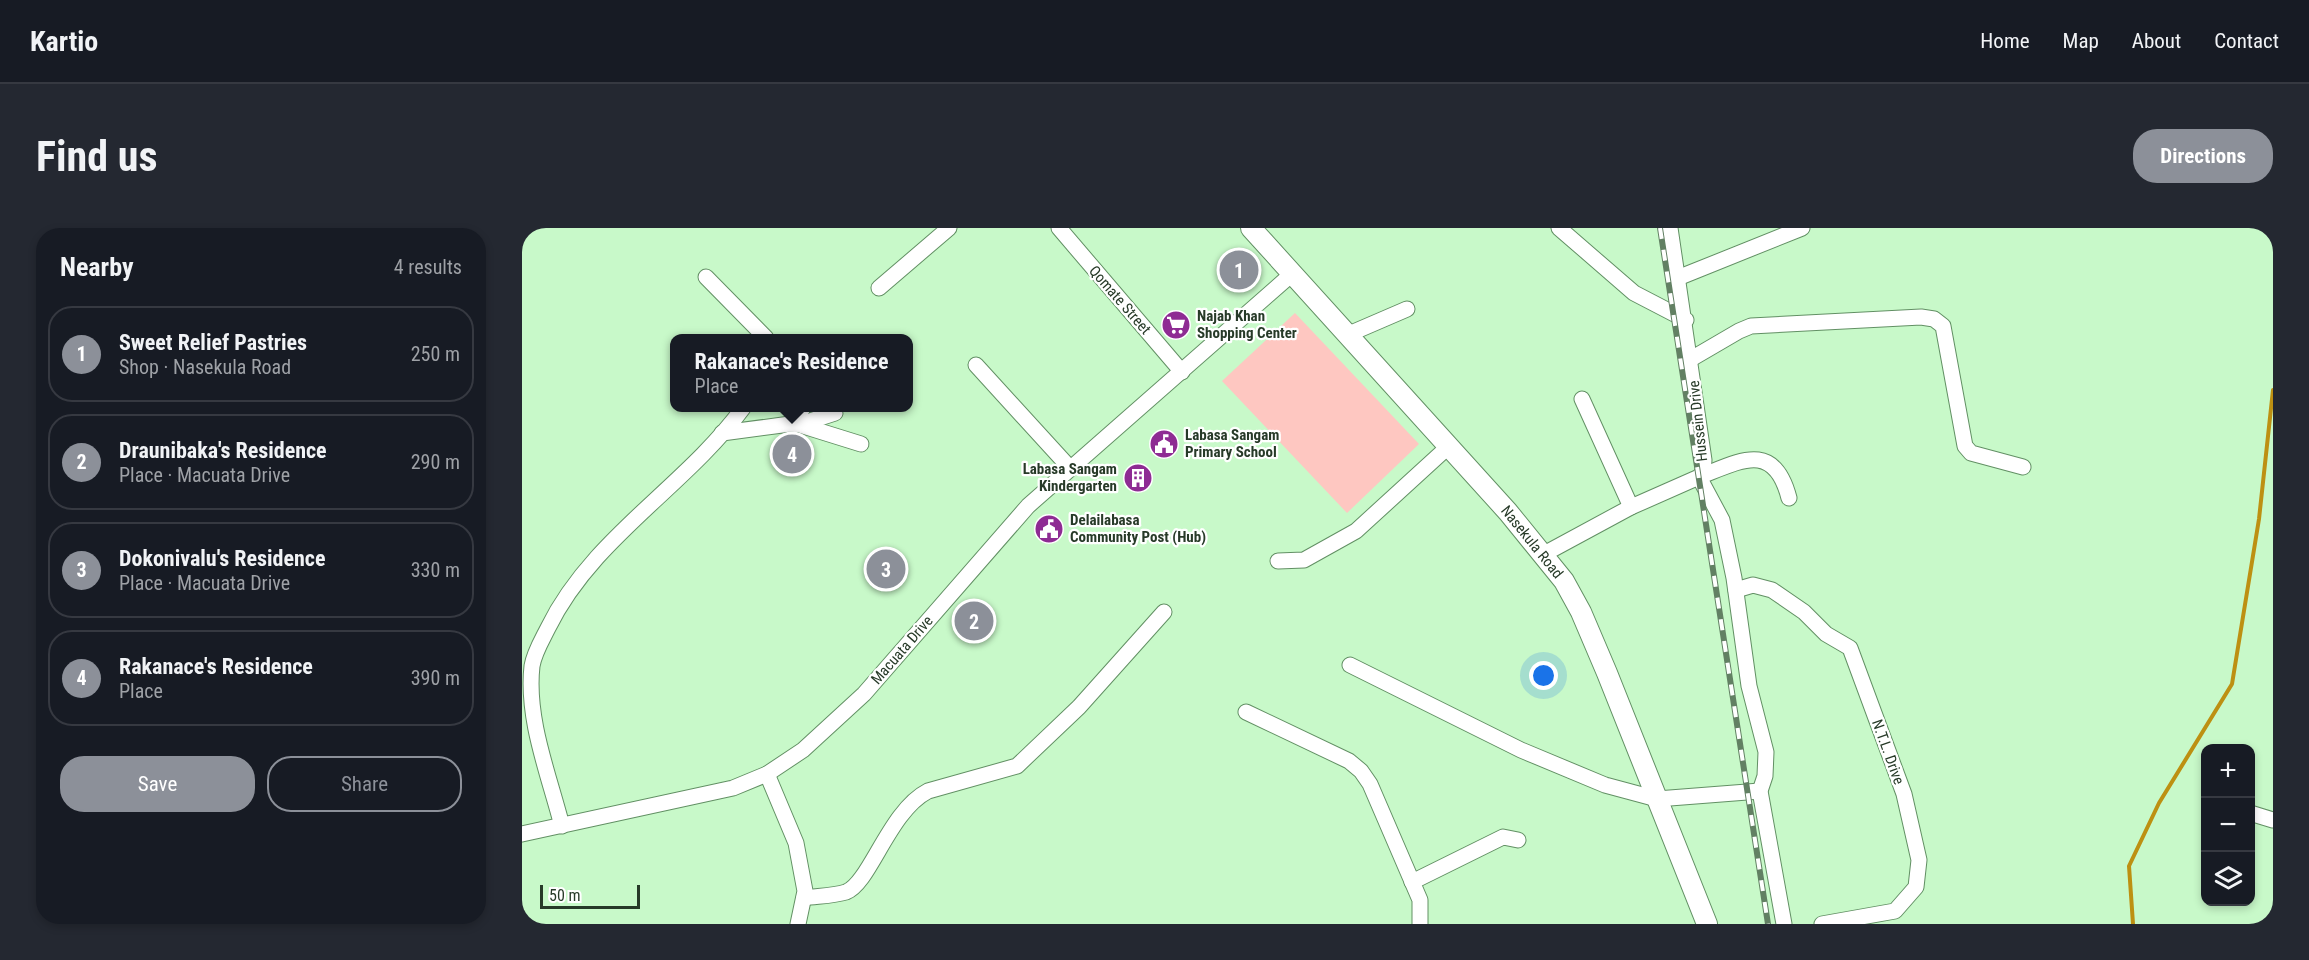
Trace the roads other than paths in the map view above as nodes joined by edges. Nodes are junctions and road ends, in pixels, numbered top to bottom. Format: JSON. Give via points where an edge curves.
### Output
{"nodes":[{"id":1,"x":949,"y":228,"type":"edge"},
{"id":2,"x":1059,"y":228,"type":"edge"},
{"id":3,"x":1251,"y":228,"type":"edge"},
{"id":4,"x":1559,"y":228,"type":"edge"},
{"id":5,"x":1670,"y":228,"type":"edge"},
{"id":6,"x":1802,"y":228,"type":"edge"},
{"id":7,"x":1293,"y":273,"type":"junction"},
{"id":8,"x":706,"y":277,"type":"dead end"},
{"id":9,"x":1680,"y":277,"type":"junction"},
{"id":10,"x":879,"y":288,"type":"dead end"},
{"id":11,"x":1407,"y":309,"type":"dead end"},
{"id":12,"x":1686,"y":320,"type":"junction"},
{"id":13,"x":761,"y":334,"type":"edge"},
{"id":14,"x":1349,"y":334,"type":"junction"},
{"id":15,"x":1691,"y":360,"type":"junction"},
{"id":16,"x":976,"y":365,"type":"dead end"},
{"id":17,"x":1182,"y":372,"type":"junction"},
{"id":18,"x":1582,"y":399,"type":"dead end"},
{"id":19,"x":740,"y":412,"type":"edge"},
{"id":20,"x":800,"y":412,"type":"edge"},
{"id":21,"x":835,"y":413,"type":"dead end"},
{"id":22,"x":795,"y":424,"type":"junction"},
{"id":23,"x":722,"y":433,"type":"junction"},
{"id":24,"x":861,"y":444,"type":"dead end"},
{"id":25,"x":1449,"y":446,"type":"junction"},
{"id":26,"x":2023,"y":467,"type":"dead end"},
{"id":27,"x":1070,"y":468,"type":"junction"},
{"id":28,"x":1699,"y":477,"type":"junction"},
{"id":29,"x":1789,"y":498,"type":"dead end"},
{"id":30,"x":1631,"y":507,"type":"junction"},
{"id":31,"x":1544,"y":554,"type":"junction"},
{"id":32,"x":1278,"y":561,"type":"dead end"},
{"id":33,"x":1736,"y":590,"type":"junction"},
{"id":34,"x":1164,"y":612,"type":"dead end"},
{"id":35,"x":527,"y":662,"type":"edge"},
{"id":36,"x":1350,"y":665,"type":"dead end"},
{"id":37,"x":1246,"y":712,"type":"dead end"},
{"id":38,"x":767,"y":774,"type":"junction"},
{"id":39,"x":1760,"y":791,"type":"junction"},
{"id":40,"x":1657,"y":800,"type":"junction"},
{"id":41,"x":2255,"y":815,"type":"edge"},
{"id":42,"x":2273,"y":820,"type":"edge"},
{"id":43,"x":562,"y":826,"type":"junction"},
{"id":44,"x":522,"y":834,"type":"edge"},
{"id":45,"x":1518,"y":840,"type":"dead end"},
{"id":46,"x":1412,"y":882,"type":"junction"},
{"id":47,"x":804,"y":898,"type":"junction"},
{"id":48,"x":798,"y":924,"type":"edge"},
{"id":49,"x":1419,"y":924,"type":"edge"},
{"id":50,"x":1707,"y":924,"type":"edge"},
{"id":51,"x":1784,"y":924,"type":"edge"},
{"id":52,"x":1822,"y":924,"type":"edge"}],
"edges":[{"from":1,"to":10,"type":"street"},
{"from":2,"to":17,"type":"street","name":"Qomate Street"},
{"from":3,"to":7,"type":"main road","name":"Nasekula Road"},
{"from":4,"to":12,"type":"street","via":[[1634,293]]},
{"from":5,"to":9,"type":"street","name":"Hussein Drive"},
{"from":6,"to":9,"type":"street"},
{"from":7,"to":14,"type":"main road","name":"Nasekula Road"},
{"from":7,"to":17,"type":"street","name":"Macuata Drive"},
{"from":8,"to":13,"type":"street"},
{"from":9,"to":12,"type":"street","name":"Hussein Drive"},
{"from":11,"to":14,"type":"street"},
{"from":12,"to":15,"type":"street","name":"Hussein Drive"},
{"from":14,"to":25,"type":"main road","name":"Nasekula Road"},
{"from":15,"to":26,"type":"street","via":[[1751,326],[1934,319],[1943,326],[1965,446],[1971,453]]},
{"from":15,"to":28,"type":"street","name":"Hussein Drive","via":[[1704,460]]},
{"from":16,"to":27,"type":"street"},
{"from":17,"to":27,"type":"street","name":"Macuata Drive"},
{"from":18,"to":30,"type":"street"},
{"from":19,"to":23,"type":"street"},
{"from":20,"to":22,"type":"street"},
{"from":21,"to":22,"type":"street"},
{"from":22,"to":23,"type":"street"},
{"from":22,"to":24,"type":"street"},
{"from":23,"to":35,"type":"street","via":[[600,554],[562,600]]},
{"from":25,"to":31,"type":"main road","name":"Nasekula Road"},
{"from":25,"to":32,"type":"street","via":[[1356,531],[1304,560]]},
{"from":27,"to":38,"type":"street","name":"Macuata Drive","via":[[1010,526],[864,694],[803,750]]},
{"from":28,"to":29,"type":"street","via":[[1745,459],[1759,458],[1774,466],[1785,482]]},
{"from":28,"to":30,"type":"street","name":"Hussein Drive"},
{"from":28,"to":33,"type":"street","via":[[1722,520]]},
{"from":30,"to":31,"type":"street","name":"Hussein Drive"},
{"from":31,"to":40,"type":"main road","name":"Nasekula Road","via":[[1581,612]]},
{"from":33,"to":39,"type":"street","via":[[1749,686],[1766,752]]},
{"from":33,"to":52,"type":"street","name":"N.T.L. Drive","via":[[1753,585],[1772,590],[1804,612],[1826,634],[1850,648],[1904,794],[1919,860],[1916,887],[1895,911]]},
{"from":34,"to":47,"type":"street","via":[[1079,707],[1017,766],[915,798],[888,832],[857,885],[846,891]]},
{"from":35,"to":43,"type":"street","via":[[532,708]]},
{"from":36,"to":40,"type":"street","via":[[1521,750],[1605,785]]},
{"from":37,"to":46,"type":"street","via":[[1361,771],[1370,783]]},
{"from":38,"to":43,"type":"street","name":"Macuata Drive","via":[[733,788]]},
{"from":38,"to":47,"type":"street","via":[[796,843]]},
{"from":39,"to":40,"type":"street"},
{"from":39,"to":51,"type":"street"},
{"from":40,"to":50,"type":"main road","name":"Nasekula Road"},
{"from":41,"to":42,"type":"street"},
{"from":43,"to":44,"type":"street","name":"Macuata Drive"},
{"from":45,"to":46,"type":"street","via":[[1503,837]]},
{"from":46,"to":49,"type":"street","via":[[1420,900]]},
{"from":47,"to":48,"type":"street"}]}
